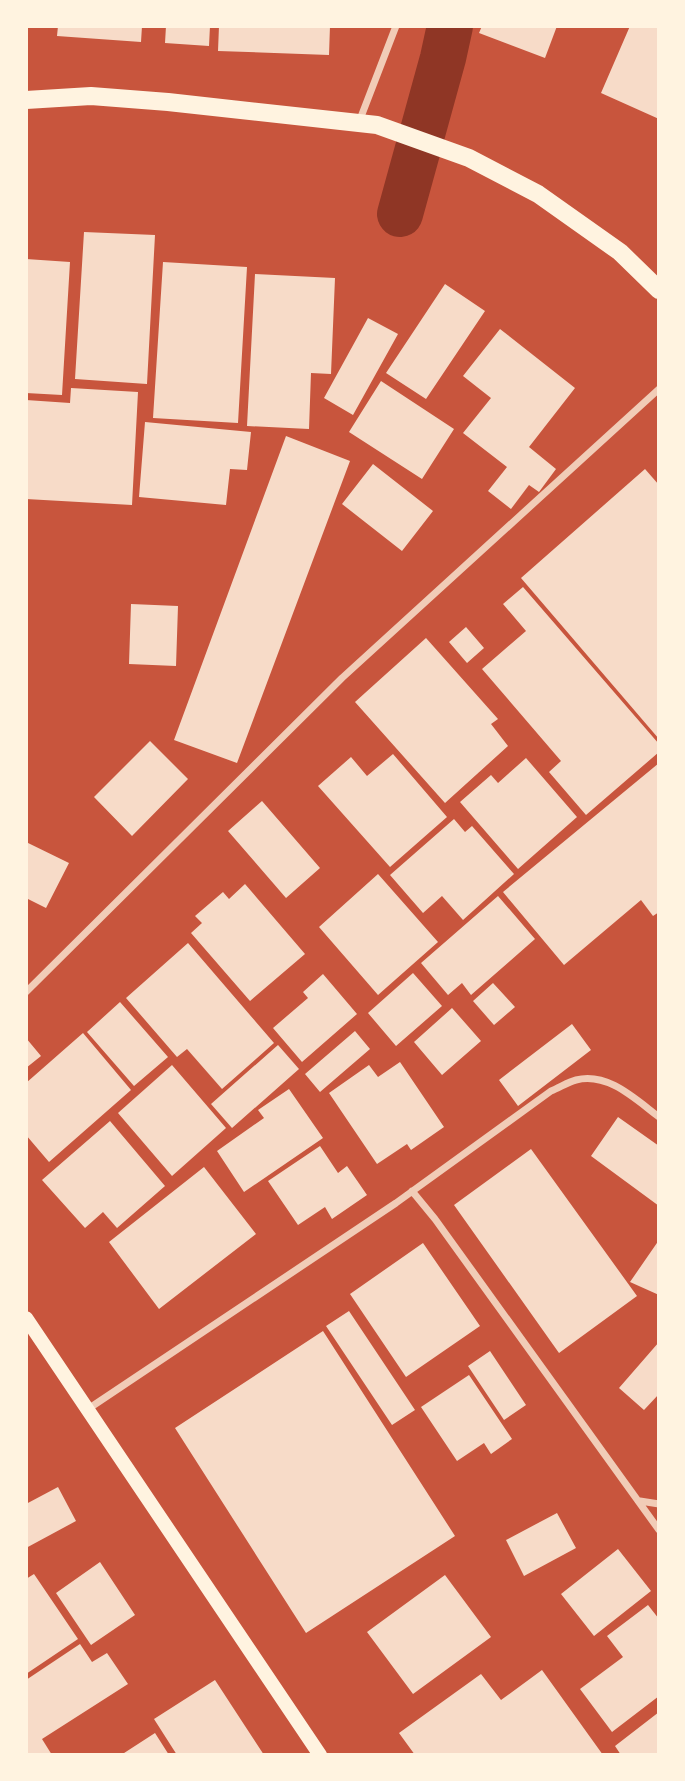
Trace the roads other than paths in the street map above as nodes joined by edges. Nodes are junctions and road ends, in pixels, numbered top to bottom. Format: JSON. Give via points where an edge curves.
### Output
{"nodes":[{"id":1,"x":396,"y":26,"type":"edge"},
{"id":2,"x":26,"y":100,"type":"edge"},
{"id":3,"x":358,"y":123,"type":"junction"},
{"id":4,"x":659,"y":290,"type":"edge"},
{"id":5,"x":659,"y":389,"type":"edge"},
{"id":6,"x":26,"y":992,"type":"edge"},
{"id":7,"x":659,"y":1117,"type":"edge"},
{"id":8,"x":412,"y":1191,"type":"junction"},
{"id":9,"x":26,"y":1318,"type":"edge"},
{"id":10,"x":88,"y":1409,"type":"junction"},
{"id":11,"x":640,"y":1501,"type":"junction"},
{"id":12,"x":659,"y":1504,"type":"edge"},
{"id":13,"x":659,"y":1530,"type":"edge"},
{"id":14,"x":320,"y":1755,"type":"edge"}],
"edges":[{"from":1,"to":3,"type":"street"},
{"from":2,"to":3,"type":"main road","via":[[91,96]]},
{"from":3,"to":4,"type":"main road","via":[[377,125],[469,158],[538,194],[620,252]]},
{"from":5,"to":6,"type":"street","via":[[342,678]]},
{"from":7,"to":8,"type":"street","via":[[611,1083],[576,1080],[551,1091]]},
{"from":8,"to":10,"type":"street"},
{"from":8,"to":11,"type":"street"},
{"from":9,"to":10,"type":"main road"},
{"from":10,"to":14,"type":"main road"},
{"from":11,"to":12,"type":"street"},
{"from":11,"to":13,"type":"street"}]}
